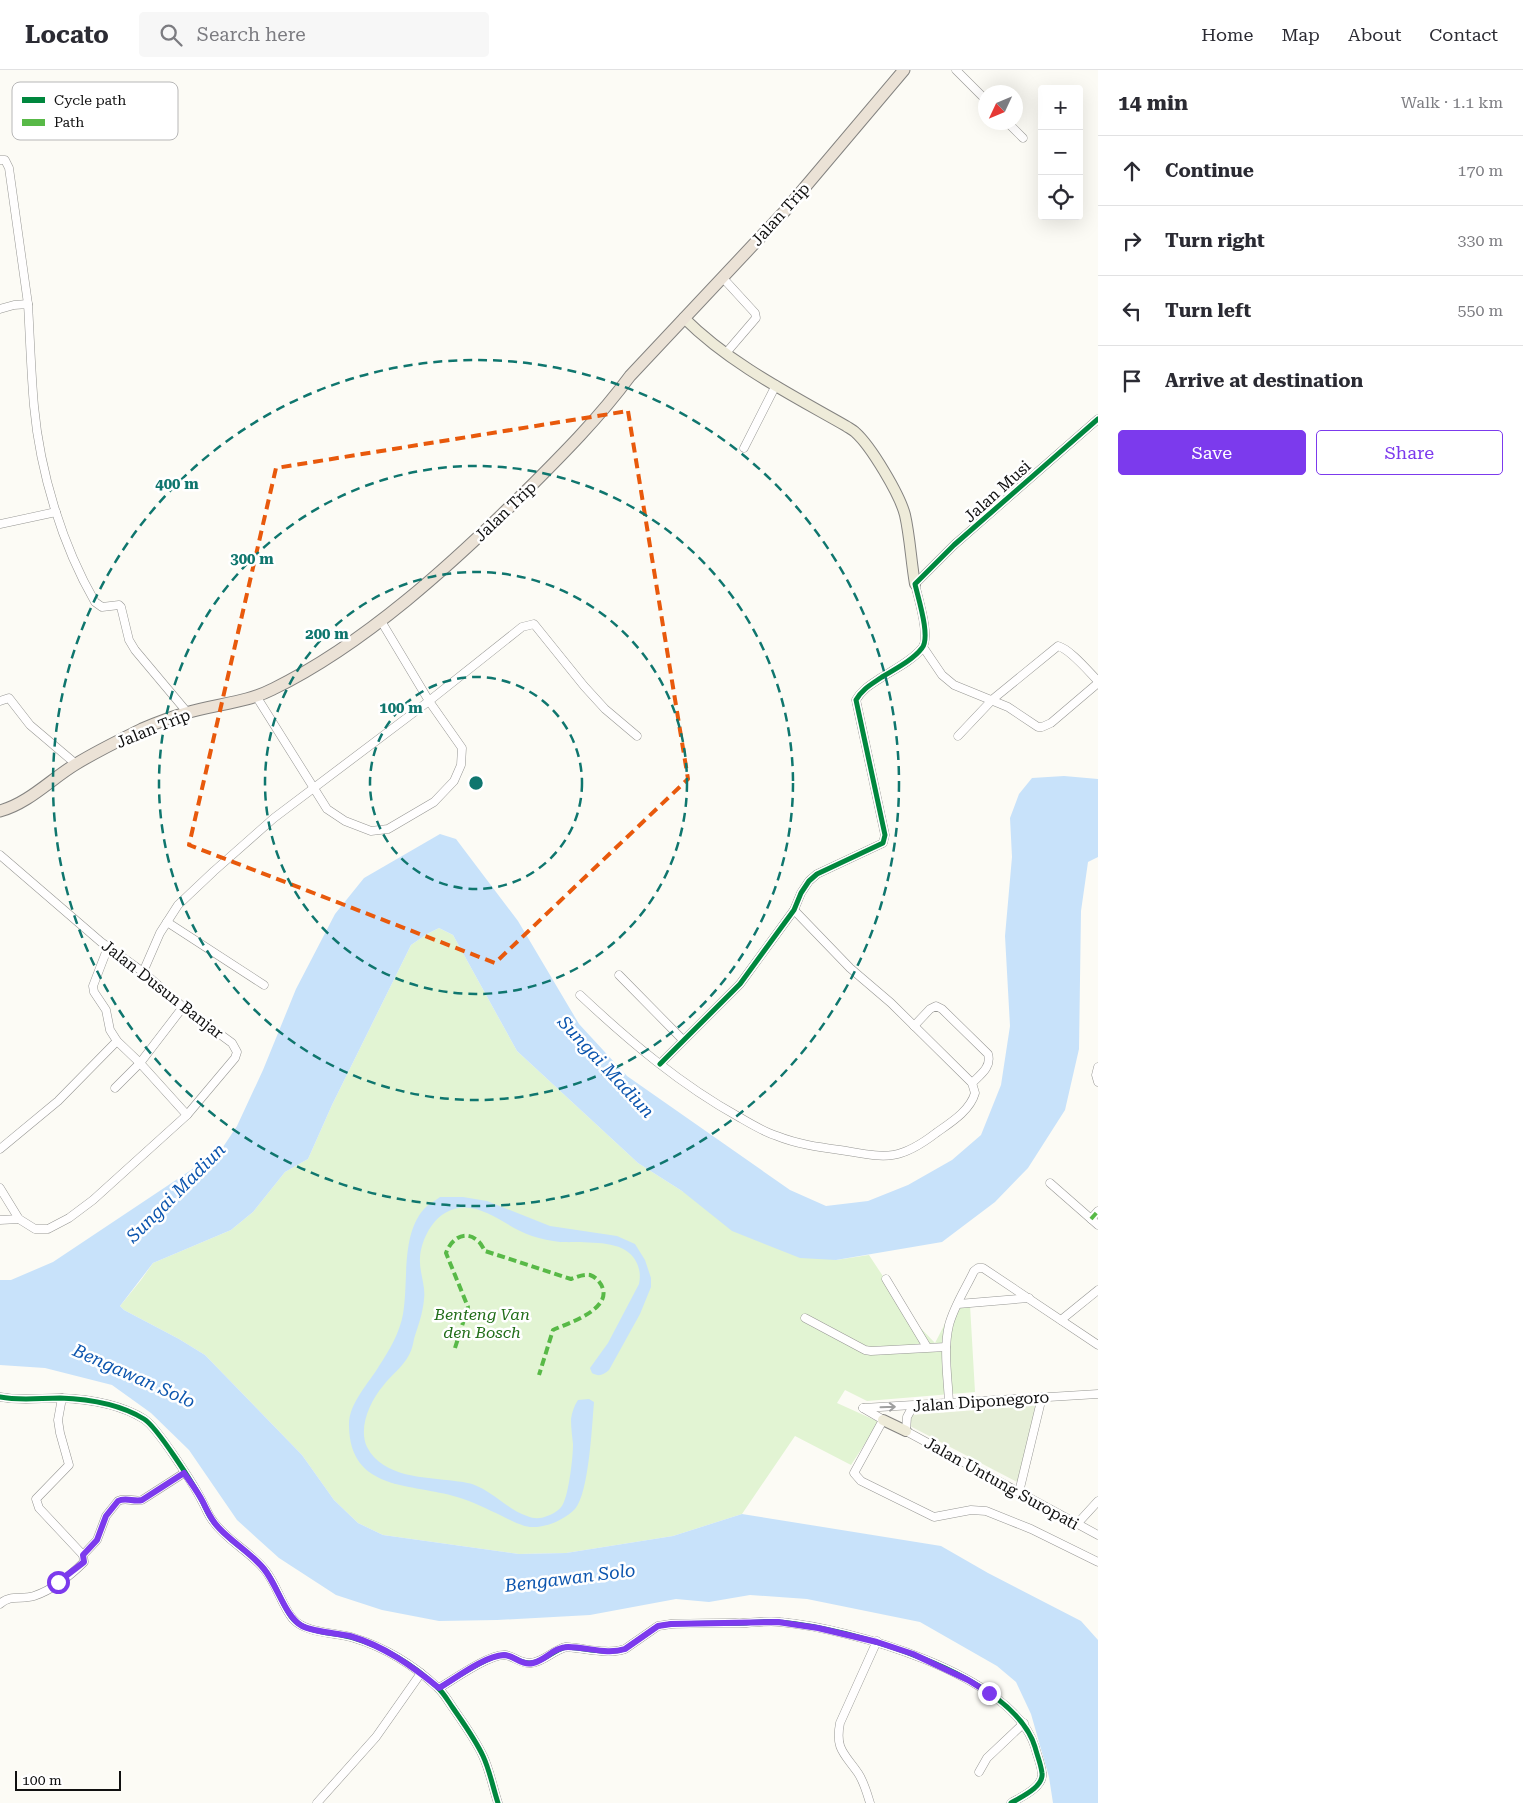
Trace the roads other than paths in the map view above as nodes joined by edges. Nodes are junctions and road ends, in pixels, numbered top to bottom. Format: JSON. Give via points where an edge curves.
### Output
{"nodes":[{"id":1,"x":904,"y":70,"type":"edge"},
{"id":2,"x":956,"y":70,"type":"edge"},
{"id":3,"x":978,"y":92,"type":"edge"},
{"id":4,"x":1015,"y":130,"type":"edge"},
{"id":5,"x":1023,"y":138,"type":"dead end"},
{"id":6,"x":0,"y":160,"type":"edge"},
{"id":7,"x":722,"y":277,"type":"junction"},
{"id":8,"x":28,"y":304,"type":"junction"},
{"id":9,"x":0,"y":309,"type":"edge"},
{"id":10,"x":684,"y":318,"type":"junction"},
{"id":11,"x":726,"y":353,"type":"junction"},
{"id":12,"x":776,"y":385,"type":"junction"},
{"id":13,"x":1098,"y":418,"type":"edge"},
{"id":14,"x":744,"y":448,"type":"dead end"},
{"id":15,"x":56,"y":512,"type":"junction"},
{"id":16,"x":0,"y":524,"type":"edge"},
{"id":17,"x":914,"y":584,"type":"junction"},
{"id":18,"x":381,"y":621,"type":"junction"},
{"id":19,"x":923,"y":647,"type":"junction"},
{"id":20,"x":1098,"y":682,"type":"edge"},
{"id":21,"x":256,"y":696,"type":"junction"},
{"id":22,"x":993,"y":699,"type":"junction"},
{"id":23,"x":0,"y":701,"type":"edge"},
{"id":24,"x":429,"y":702,"type":"junction"},
{"id":25,"x":187,"y":712,"type":"junction"},
{"id":26,"x":636,"y":736,"type":"dead end"},
{"id":27,"x":958,"y":736,"type":"dead end"},
{"id":28,"x":76,"y":764,"type":"junction"},
{"id":29,"x":313,"y":788,"type":"junction"},
{"id":30,"x":2,"y":813,"type":"edge"},
{"id":31,"x":0,"y":855,"type":"edge"},
{"id":32,"x":794,"y":910,"type":"junction"},
{"id":33,"x":167,"y":922,"type":"junction"},
{"id":34,"x":108,"y":947,"type":"junction"},
{"id":35,"x":143,"y":972,"type":"junction"},
{"id":36,"x":619,"y":975,"type":"dead end"},
{"id":37,"x":264,"y":985,"type":"dead end"},
{"id":38,"x":580,"y":995,"type":"dead end"},
{"id":39,"x":183,"y":1007,"type":"junction"},
{"id":40,"x":914,"y":1026,"type":"junction"},
{"id":41,"x":683,"y":1040,"type":"junction"},
{"id":42,"x":117,"y":1041,"type":"junction"},
{"id":43,"x":140,"y":1063,"type":"junction"},
{"id":44,"x":660,"y":1064,"type":"junction"},
{"id":45,"x":1098,"y":1067,"type":"edge"},
{"id":46,"x":1098,"y":1082,"type":"edge"},
{"id":47,"x":972,"y":1083,"type":"junction"},
{"id":48,"x":115,"y":1088,"type":"dead end"},
{"id":49,"x":187,"y":1115,"type":"junction"},
{"id":50,"x":0,"y":1149,"type":"edge"},
{"id":51,"x":1050,"y":1183,"type":"dead end"},
{"id":52,"x":0,"y":1188,"type":"edge"},
{"id":53,"x":1098,"y":1210,"type":"edge"},
{"id":54,"x":1091,"y":1219,"type":"junction"},
{"id":55,"x":0,"y":1220,"type":"edge"},
{"id":56,"x":19,"y":1220,"type":"junction"},
{"id":57,"x":1098,"y":1225,"type":"edge"},
{"id":58,"x":886,"y":1279,"type":"dead end"},
{"id":59,"x":1098,"y":1290,"type":"edge"},
{"id":60,"x":1029,"y":1298,"type":"junction"},
{"id":61,"x":958,"y":1304,"type":"junction"},
{"id":62,"x":805,"y":1318,"type":"dead end"},
{"id":63,"x":1061,"y":1320,"type":"junction"},
{"id":64,"x":1098,"y":1345,"type":"edge"},
{"id":65,"x":927,"y":1347,"type":"junction"},
{"id":66,"x":946,"y":1347,"type":"junction"},
{"id":67,"x":1098,"y":1396,"type":"edge"},
{"id":68,"x":0,"y":1397,"type":"edge"},
{"id":69,"x":1042,"y":1397,"type":"junction"},
{"id":70,"x":62,"y":1398,"type":"junction"},
{"id":71,"x":949,"y":1403,"type":"junction"},
{"id":72,"x":913,"y":1406,"type":"junction"},
{"id":73,"x":863,"y":1408,"type":"joint"},
{"id":74,"x":882,"y":1420,"type":"junction"},
{"id":75,"x":906,"y":1431,"type":"junction"},
{"id":76,"x":184,"y":1473,"type":"junction"},
{"id":77,"x":1019,"y":1492,"type":"junction"},
{"id":78,"x":1098,"y":1501,"type":"edge"},
{"id":79,"x":1077,"y":1524,"type":"junction"},
{"id":80,"x":1098,"y":1535,"type":"edge"},
{"id":81,"x":83,"y":1555,"type":"junction"},
{"id":82,"x":1098,"y":1562,"type":"edge"},
{"id":83,"x":0,"y":1604,"type":"edge"},
{"id":84,"x":877,"y":1642,"type":"junction"},
{"id":85,"x":421,"y":1673,"type":"junction"},
{"id":86,"x":439,"y":1688,"type":"junction"},
{"id":87,"x":1024,"y":1723,"type":"junction"},
{"id":88,"x":979,"y":1772,"type":"dead end"},
{"id":89,"x":317,"y":1803,"type":"edge"},
{"id":90,"x":498,"y":1803,"type":"edge"},
{"id":91,"x":870,"y":1803,"type":"edge"},
{"id":92,"x":1011,"y":1803,"type":"edge"}],
"edges":[{"from":1,"to":7,"type":"highway","name":"Jalan Trip","via":[[784,212]]},
{"from":2,"to":3,"type":"street"},
{"from":4,"to":5,"type":"street"},
{"from":6,"to":8,"type":"street","via":[[4,160],[9,168]]},
{"from":7,"to":10,"type":"highway","name":"Jalan Trip"},
{"from":7,"to":11,"type":"street","via":[[756,318]]},
{"from":8,"to":9,"type":"street"},
{"from":8,"to":15,"type":"street","via":[[36,422]]},
{"from":10,"to":11,"type":"main road"},
{"from":10,"to":18,"type":"highway","name":"Jalan Trip","via":[[630,376],[609,404],[495,521]]},
{"from":11,"to":12,"type":"main road"},
{"from":12,"to":14,"type":"street"},
{"from":12,"to":17,"type":"main road","via":[[856,432],[871,452],[905,515]]},
{"from":13,"to":17,"type":"street","name":"Jalan Musi"},
{"from":15,"to":16,"type":"street"},
{"from":15,"to":25,"type":"street","via":[[68,550],[95,602],[102,607],[121,607],[129,640],[135,650]]},
{"from":17,"to":19,"type":"street","via":[[925,629]]},
{"from":18,"to":21,"type":"highway","name":"Jalan Trip","via":[[304,672]]},
{"from":18,"to":24,"type":"street"},
{"from":19,"to":22,"type":"street","via":[[942,675],[954,685]]},
{"from":19,"to":32,"type":"street","via":[[865,688],[856,700],[885,840],[881,845],[817,874],[809,881]]},
{"from":20,"to":22,"type":"street","via":[[1052,723],[1042,727]]},
{"from":20,"to":22,"type":"street","via":[[1058,646]]},
{"from":21,"to":25,"type":"highway","name":"Jalan Trip"},
{"from":21,"to":29,"type":"street"},
{"from":22,"to":27,"type":"street"},
{"from":23,"to":28,"type":"street","via":[[8,698],[30,725]]},
{"from":24,"to":26,"type":"street","via":[[522,627],[534,624],[584,686]]},
{"from":24,"to":29,"type":"street"},
{"from":24,"to":29,"type":"street","via":[[462,748],[461,765],[454,781],[434,802],[388,829],[371,831],[332,814]]},
{"from":25,"to":28,"type":"highway","name":"Jalan Trip","via":[[143,729]]},
{"from":28,"to":30,"type":"highway","name":"Jalan Trip"},
{"from":29,"to":33,"type":"street","via":[[214,871],[178,906]]},
{"from":31,"to":34,"type":"street","name":"Jalan Dusun Banjar"},
{"from":32,"to":40,"type":"street","via":[[850,968]]},
{"from":32,"to":41,"type":"street","via":[[740,984]]},
{"from":33,"to":35,"type":"street"},
{"from":33,"to":37,"type":"street"},
{"from":34,"to":35,"type":"street","name":"Jalan Dusun Banjar"},
{"from":34,"to":42,"type":"street","via":[[93,989],[105,1006],[110,1030]]},
{"from":35,"to":39,"type":"street","name":"Jalan Dusun Banjar"},
{"from":36,"to":41,"type":"street"},
{"from":38,"to":44,"type":"street"},
{"from":39,"to":43,"type":"street"},
{"from":39,"to":49,"type":"street","name":"Jalan Dusun Banjar","via":[[232,1043],[236,1052],[235,1058]]},
{"from":40,"to":47,"type":"street"},
{"from":40,"to":47,"type":"street","via":[[930,1008],[936,1006],[988,1054],[989,1063]]},
{"from":41,"to":44,"type":"street"},
{"from":42,"to":43,"type":"street"},
{"from":42,"to":50,"type":"street","via":[[58,1101]]},
{"from":43,"to":48,"type":"street"},
{"from":43,"to":49,"type":"street"},
{"from":44,"to":47,"type":"street","via":[[722,1108],[776,1136],[812,1146],[884,1157],[903,1153],[923,1143],[949,1123],[973,1099]]},
{"from":45,"to":46,"type":"street"},
{"from":49,"to":56,"type":"street","name":"Jalan Dusun Banjar","via":[[69,1218],[39,1230]]},
{"from":51,"to":54,"type":"street"},
{"from":52,"to":56,"type":"street"},
{"from":53,"to":54,"type":"street"},
{"from":54,"to":57,"type":"street"},
{"from":55,"to":56,"type":"street","name":"Jalan Dusun Banjar"},
{"from":58,"to":65,"type":"street"},
{"from":59,"to":63,"type":"street"},
{"from":60,"to":61,"type":"street"},
{"from":60,"to":61,"type":"street","via":[[981,1267],[974,1271]]},
{"from":60,"to":63,"type":"street"},
{"from":61,"to":66,"type":"street","via":[[949,1326]]},
{"from":62,"to":65,"type":"street","via":[[864,1350],[878,1352]]},
{"from":63,"to":64,"type":"street"},
{"from":65,"to":66,"type":"street"},
{"from":66,"to":71,"type":"street"},
{"from":67,"to":69,"type":"street","name":"Jalan Diponegoro"},
{"from":68,"to":70,"type":"street"},
{"from":69,"to":71,"type":"street","name":"Jalan Diponegoro"},
{"from":69,"to":77,"type":"street"},
{"from":70,"to":76,"type":"street","via":[[110,1405],[142,1417],[158,1432]]},
{"from":70,"to":81,"type":"street","via":[[58,1420],[69,1465],[36,1502]]},
{"from":71,"to":72,"type":"street","name":"Jalan Diponegoro"},
{"from":73,"to":72,"type":"street","name":"Jalan Diponegoro","one_way":true},
{"from":72,"to":75,"type":"street","via":[[907,1417]]},
{"from":73,"to":74,"type":"street","name":"Jalan Untung Suropati"},
{"from":74,"to":75,"type":"main road","name":"Jalan Untung Suropati"},
{"from":74,"to":82,"type":"street","via":[[854,1473],[861,1481],[934,1517],[979,1509],[986,1511]]},
{"from":75,"to":77,"type":"street","name":"Jalan Untung Suropati"},
{"from":76,"to":81,"type":"street","via":[[142,1500],[118,1501],[106,1516],[97,1540]]},
{"from":76,"to":85,"type":"street","via":[[212,1521],[264,1569],[290,1614],[300,1624],[368,1642]]},
{"from":77,"to":79,"type":"street","name":"Jalan Untung Suropati"},
{"from":78,"to":79,"type":"street"},
{"from":79,"to":80,"type":"street","name":"Jalan Untung Suropati"},
{"from":81,"to":83,"type":"street","via":[[82,1564],[52,1587],[32,1596],[7,1598]]},
{"from":84,"to":86,"type":"street","via":[[778,1622],[671,1624],[658,1626],[620,1651],[566,1647],[529,1664],[502,1655],[481,1663]]},
{"from":84,"to":87,"type":"street","via":[[913,1654],[982,1687]]},
{"from":84,"to":91,"type":"street","via":[[840,1723],[838,1737],[842,1752],[862,1782]]},
{"from":85,"to":86,"type":"street"},
{"from":85,"to":89,"type":"street","via":[[376,1737]]},
{"from":86,"to":90,"type":"street","via":[[483,1756]]},
{"from":87,"to":88,"type":"street","via":[[987,1758]]},
{"from":87,"to":92,"type":"street","via":[[1031,1735],[1042,1776],[1036,1786]]}]}
